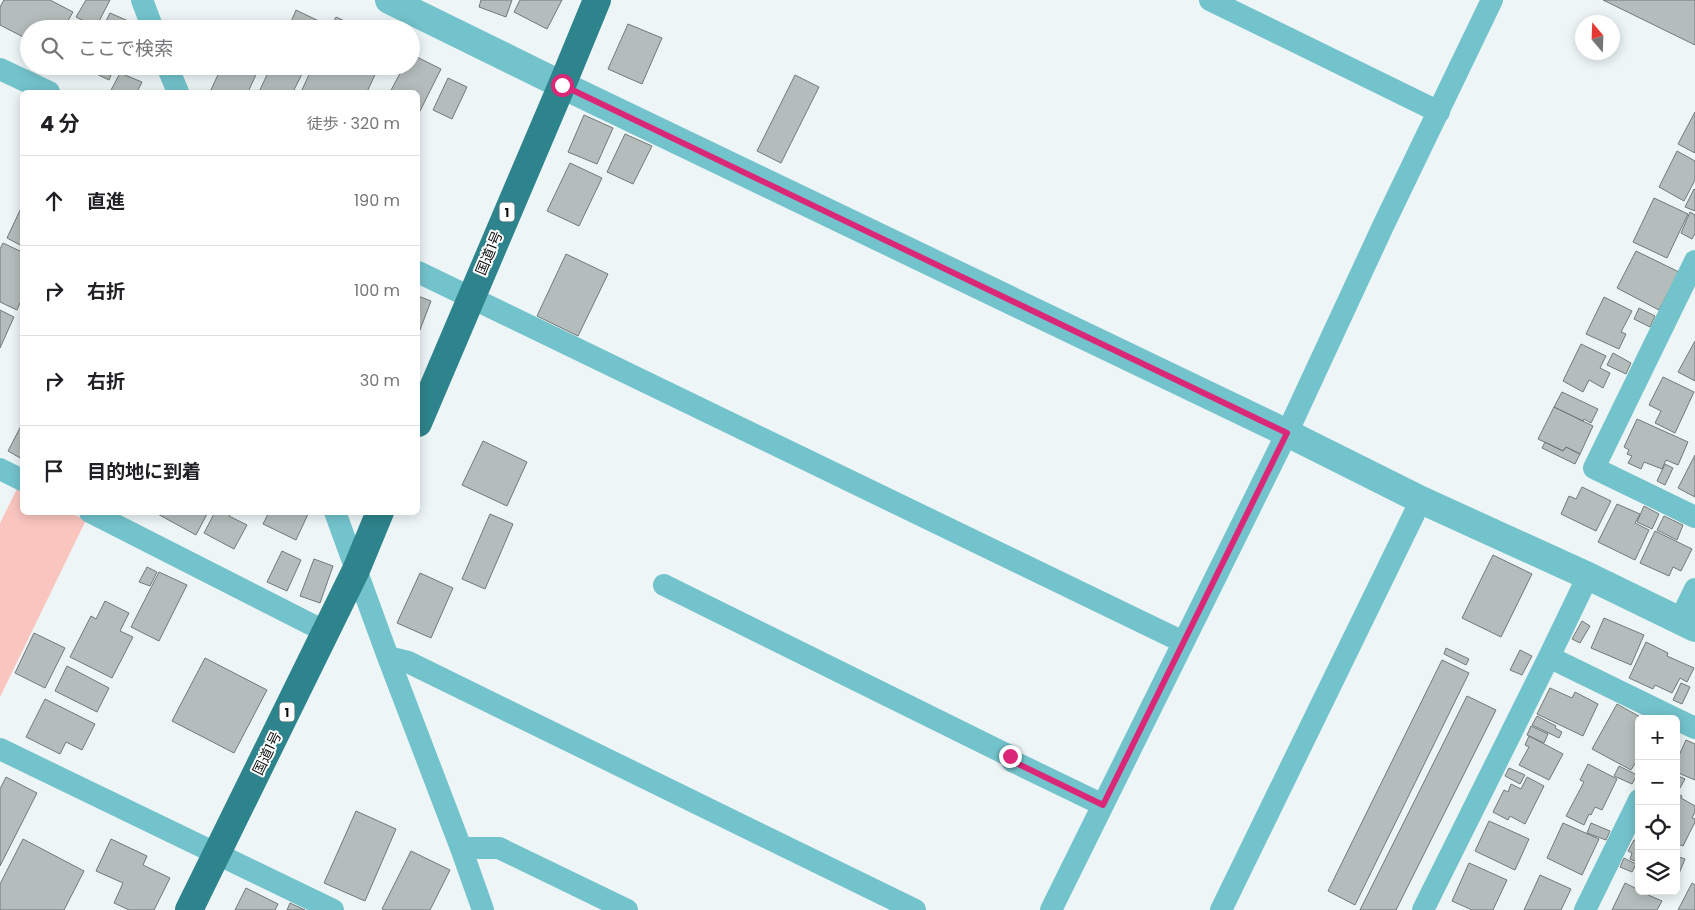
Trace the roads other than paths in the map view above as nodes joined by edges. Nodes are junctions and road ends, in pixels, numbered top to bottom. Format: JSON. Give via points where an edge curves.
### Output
{"nodes":[{"id":1,"x":142,"y":0,"type":"edge"},
{"id":2,"x":389,"y":0,"type":"edge"},
{"id":3,"x":597,"y":0,"type":"edge"},
{"id":4,"x":1210,"y":0,"type":"edge"},
{"id":5,"x":1492,"y":0,"type":"edge"},
{"id":6,"x":150,"y":20,"type":"edge"},
{"id":7,"x":0,"y":69,"type":"edge"},
{"id":8,"x":171,"y":75,"type":"edge"},
{"id":9,"x":562,"y":85,"type":"junction"},
{"id":10,"x":45,"y":90,"type":"edge"},
{"id":11,"x":177,"y":90,"type":"edge"},
{"id":12,"x":1439,"y":112,"type":"junction"},
{"id":13,"x":1695,"y":261,"type":"edge"},
{"id":14,"x":420,"y":273,"type":"edge"},
{"id":15,"x":470,"y":298,"type":"junction"},
{"id":16,"x":420,"y":418,"type":"edge"},
{"id":17,"x":1287,"y":433,"type":"junction"},
{"id":18,"x":0,"y":469,"type":"edge"},
{"id":19,"x":20,"y":479,"type":"edge"},
{"id":20,"x":1421,"y":500,"type":"junction"},
{"id":21,"x":96,"y":515,"type":"edge"},
{"id":22,"x":336,"y":515,"type":"edge"},
{"id":23,"x":379,"y":515,"type":"edge"},
{"id":24,"x":1695,"y":517,"type":"edge"},
{"id":25,"x":356,"y":570,"type":"junction"},
{"id":26,"x":1588,"y":576,"type":"junction"},
{"id":27,"x":664,"y":584,"type":"dead end"},
{"id":28,"x":1695,"y":588,"type":"edge"},
{"id":29,"x":1687,"y":624,"type":"edge"},
{"id":30,"x":326,"y":632,"type":"junction"},
{"id":31,"x":1183,"y":642,"type":"junction"},
{"id":32,"x":388,"y":657,"type":"junction"},
{"id":33,"x":1549,"y":657,"type":"junction"},
{"id":34,"x":1666,"y":715,"type":"edge"},
{"id":35,"x":0,"y":749,"type":"edge"},
{"id":36,"x":1103,"y":805,"type":"junction"},
{"id":37,"x":1637,"y":805,"type":"edge"},
{"id":38,"x":462,"y":848,"type":"junction"},
{"id":39,"x":218,"y":854,"type":"junction"},
{"id":40,"x":189,"y":910,"type":"edge"},
{"id":41,"x":333,"y":910,"type":"edge"},
{"id":42,"x":484,"y":910,"type":"edge"},
{"id":43,"x":628,"y":910,"type":"edge"},
{"id":44,"x":915,"y":910,"type":"edge"},
{"id":45,"x":1051,"y":910,"type":"edge"},
{"id":46,"x":1221,"y":910,"type":"edge"},
{"id":47,"x":1423,"y":910,"type":"edge"},
{"id":48,"x":1585,"y":910,"type":"edge"}],
"edges":[{"from":1,"to":6,"type":"street"},
{"from":2,"to":9,"type":"street"},
{"from":3,"to":9,"type":"highway","name":"国道1号","number":"1"},
{"from":4,"to":12,"type":"street"},
{"from":5,"to":12,"type":"street"},
{"from":7,"to":10,"type":"street"},
{"from":8,"to":11,"type":"street"},
{"from":9,"to":15,"type":"highway","name":"国道1号","number":"1"},
{"from":9,"to":17,"type":"street"},
{"from":12,"to":17,"type":"street"},
{"from":13,"to":24,"type":"street","via":[[1594,468]]},
{"from":14,"to":15,"type":"street"},
{"from":15,"to":16,"type":"highway","name":"国道1号","number":"1"},
{"from":15,"to":31,"type":"street"},
{"from":17,"to":20,"type":"street"},
{"from":17,"to":31,"type":"street"},
{"from":18,"to":19,"type":"street"},
{"from":20,"to":26,"type":"street"},
{"from":20,"to":46,"type":"street"},
{"from":21,"to":30,"type":"street"},
{"from":22,"to":25,"type":"street"},
{"from":23,"to":25,"type":"highway","name":"国道1号","number":"1"},
{"from":25,"to":30,"type":"highway","name":"国道1号","number":"1"},
{"from":25,"to":32,"type":"street"},
{"from":26,"to":29,"type":"street"},
{"from":26,"to":33,"type":"street"},
{"from":27,"to":36,"type":"street"},
{"from":28,"to":29,"type":"street"},
{"from":30,"to":39,"type":"highway","name":"国道1号","number":"1"},
{"from":31,"to":36,"type":"street"},
{"from":32,"to":38,"type":"street"},
{"from":32,"to":44,"type":"street","via":[[408,662]]},
{"from":33,"to":34,"type":"street"},
{"from":33,"to":47,"type":"street"},
{"from":35,"to":39,"type":"street"},
{"from":36,"to":45,"type":"street"},
{"from":37,"to":48,"type":"street"},
{"from":38,"to":42,"type":"street"},
{"from":38,"to":43,"type":"street","via":[[499,848]]},
{"from":39,"to":40,"type":"highway","name":"国道1号","number":"1"},
{"from":39,"to":41,"type":"street"}]}
